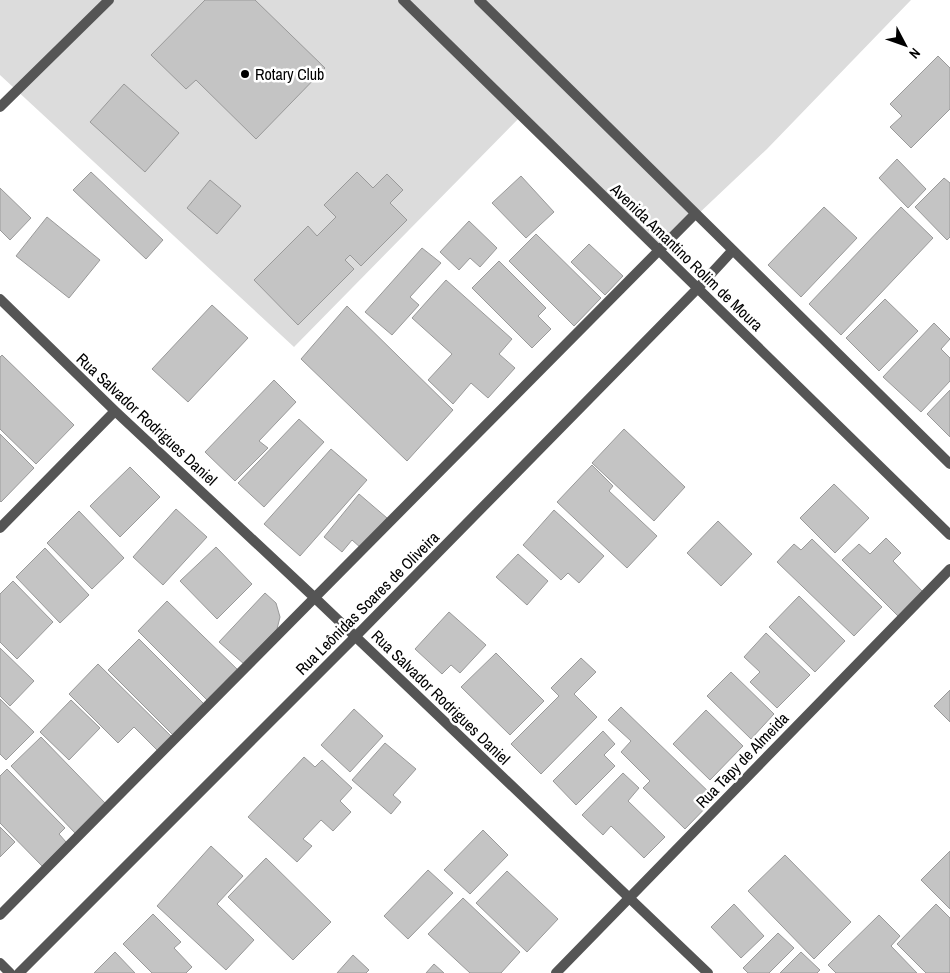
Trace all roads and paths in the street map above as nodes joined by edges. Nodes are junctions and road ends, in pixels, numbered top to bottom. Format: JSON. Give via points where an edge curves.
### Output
{"nodes":[{"id":1,"x":109,"y":0,"type":"edge"},
{"id":2,"x":403,"y":0,"type":"edge"},
{"id":3,"x":478,"y":0,"type":"edge"},
{"id":4,"x":0,"y":107,"type":"edge"},
{"id":5,"x":695,"y":214,"type":"junction"},
{"id":6,"x":659,"y":251,"type":"junction"},
{"id":7,"x":732,"y":251,"type":"junction"},
{"id":8,"x":697,"y":289,"type":"junction"},
{"id":9,"x":0,"y":299,"type":"edge"},
{"id":10,"x":115,"y":411,"type":"junction"},
{"id":11,"x":950,"y":464,"type":"edge"},
{"id":12,"x":0,"y":528,"type":"edge"},
{"id":13,"x":950,"y":534,"type":"edge"},
{"id":14,"x":950,"y":569,"type":"edge"},
{"id":15,"x":315,"y":598,"type":"junction"},
{"id":16,"x":356,"y":636,"type":"junction"},
{"id":17,"x":628,"y":897,"type":"junction"},
{"id":18,"x":0,"y":915,"type":"edge"},
{"id":19,"x":0,"y":964,"type":"edge"},
{"id":20,"x":10,"y":973,"type":"edge"},
{"id":21,"x":19,"y":973,"type":"edge"},
{"id":22,"x":556,"y":973,"type":"edge"},
{"id":23,"x":708,"y":973,"type":"edge"}],
"edges":[{"from":1,"to":4,"type":"street"},
{"from":2,"to":6,"type":"street","name":"Avenida Amantino Rolim de Moura"},
{"from":3,"to":5,"type":"street"},
{"from":5,"to":6,"type":"street"},
{"from":5,"to":7,"type":"street"},
{"from":6,"to":8,"type":"street","name":"Avenida Amantino Rolim de Moura"},
{"from":6,"to":15,"type":"street"},
{"from":7,"to":8,"type":"street","name":"Rua Leônidas Soares de Oliveira"},
{"from":7,"to":11,"type":"street"},
{"from":8,"to":13,"type":"street","name":"Avenida Amantino Rolim de Moura"},
{"from":8,"to":16,"type":"street","name":"Rua Leônidas Soares de Oliveira"},
{"from":9,"to":10,"type":"street","name":"Rua Salvador Rodrigues Daniel"},
{"from":10,"to":12,"type":"street"},
{"from":10,"to":15,"type":"street","name":"Rua Salvador Rodrigues Daniel"},
{"from":14,"to":17,"type":"street","name":"Rua Tapy de Almeida"},
{"from":15,"to":16,"type":"street","name":"Rua Salvador Rodrigues Daniel"},
{"from":15,"to":18,"type":"street"},
{"from":16,"to":17,"type":"street","name":"Rua Salvador Rodrigues Daniel"},
{"from":16,"to":21,"type":"street","name":"Rua Leônidas Soares de Oliveira"},
{"from":17,"to":22,"type":"street","name":"Rua Tapy de Almeida"},
{"from":17,"to":23,"type":"street","name":"Rua Salvador Rodrigues Daniel"},
{"from":19,"to":20,"type":"street"}]}
